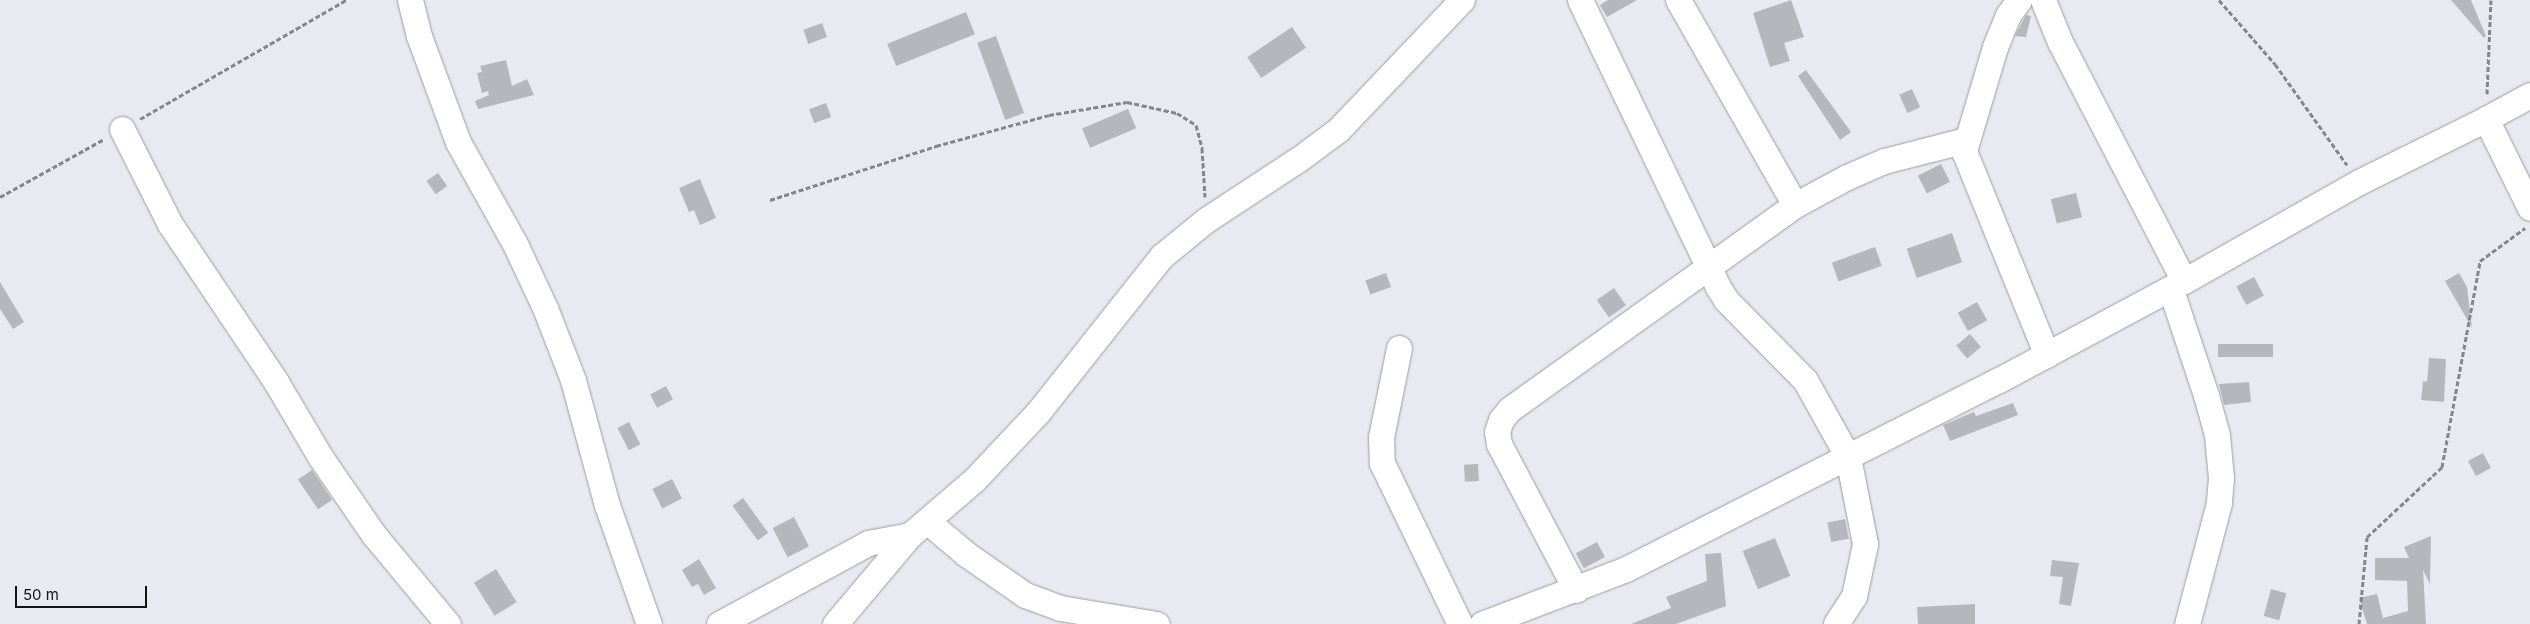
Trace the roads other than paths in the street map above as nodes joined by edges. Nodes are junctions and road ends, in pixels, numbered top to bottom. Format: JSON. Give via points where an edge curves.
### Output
{"nodes":[{"id":1,"x":410,"y":0,"type":"edge"},
{"id":2,"x":1462,"y":0,"type":"edge"},
{"id":3,"x":1580,"y":0,"type":"edge"},
{"id":4,"x":1678,"y":0,"type":"edge"},
{"id":5,"x":2019,"y":0,"type":"edge"},
{"id":6,"x":2043,"y":0,"type":"edge"},
{"id":7,"x":2530,"y":96,"type":"edge"},
{"id":8,"x":2486,"y":119,"type":"junction"},
{"id":9,"x":122,"y":129,"type":"road end"},
{"id":10,"x":1966,"y":140,"type":"junction"},
{"id":11,"x":1795,"y":205,"type":"junction"},
{"id":12,"x":2530,"y":208,"type":"edge"},
{"id":13,"x":1710,"y":266,"type":"junction"},
{"id":14,"x":2178,"y":285,"type":"junction"},
{"id":15,"x":1399,"y":348,"type":"dead end"},
{"id":16,"x":2047,"y":355,"type":"junction"},
{"id":17,"x":1848,"y":457,"type":"junction"},
{"id":18,"x":918,"y":528,"type":"junction"},
{"id":19,"x":1576,"y":590,"type":"junction"},
{"id":20,"x":448,"y":624,"type":"edge"},
{"id":21,"x":650,"y":624,"type":"edge"},
{"id":22,"x":719,"y":624,"type":"edge"},
{"id":23,"x":835,"y":624,"type":"edge"},
{"id":24,"x":1157,"y":624,"type":"edge"},
{"id":25,"x":1460,"y":624,"type":"edge"},
{"id":26,"x":1482,"y":624,"type":"edge"},
{"id":27,"x":1836,"y":624,"type":"edge"},
{"id":28,"x":2187,"y":624,"type":"edge"}],
"edges":[{"from":1,"to":21,"type":"street","via":[[425,53],[458,142],[515,244],[573,380],[607,505]]},
{"from":2,"to":18,"type":"street","via":[[1338,130],[1206,220],[1162,256],[1039,411],[975,479]]},
{"from":3,"to":13,"type":"street"},
{"from":4,"to":11,"type":"street"},
{"from":5,"to":10,"type":"street","via":[[2008,15],[1995,47]]},
{"from":6,"to":14,"type":"street","via":[[2060,42]]},
{"from":7,"to":8,"type":"street"},
{"from":8,"to":12,"type":"street"},
{"from":8,"to":14,"type":"street","via":[[2359,182]]},
{"from":9,"to":20,"type":"street","via":[[170,224],[276,382],[321,458],[374,535]]},
{"from":10,"to":11,"type":"street","via":[[1884,161]]},
{"from":10,"to":16,"type":"street","via":[[1967,163]]},
{"from":11,"to":13,"type":"street"},
{"from":13,"to":17,"type":"street","via":[[1726,300],[1805,380]]},
{"from":13,"to":19,"type":"street","via":[[1510,409],[1501,420],[1497,432],[1499,444]]},
{"from":14,"to":16,"type":"street"},
{"from":14,"to":28,"type":"street","via":[[2217,435],[2221,478],[2219,504]]},
{"from":15,"to":25,"type":"street","via":[[1381,437],[1382,463]]},
{"from":16,"to":17,"type":"street"},
{"from":17,"to":19,"type":"street","via":[[1626,569]]},
{"from":17,"to":27,"type":"street","via":[[1866,544],[1854,596]]},
{"from":18,"to":22,"type":"street","via":[[868,543]]},
{"from":18,"to":23,"type":"street"},
{"from":18,"to":24,"type":"street","via":[[966,554],[1025,595],[1060,608]]},
{"from":19,"to":26,"type":"street"}]}
